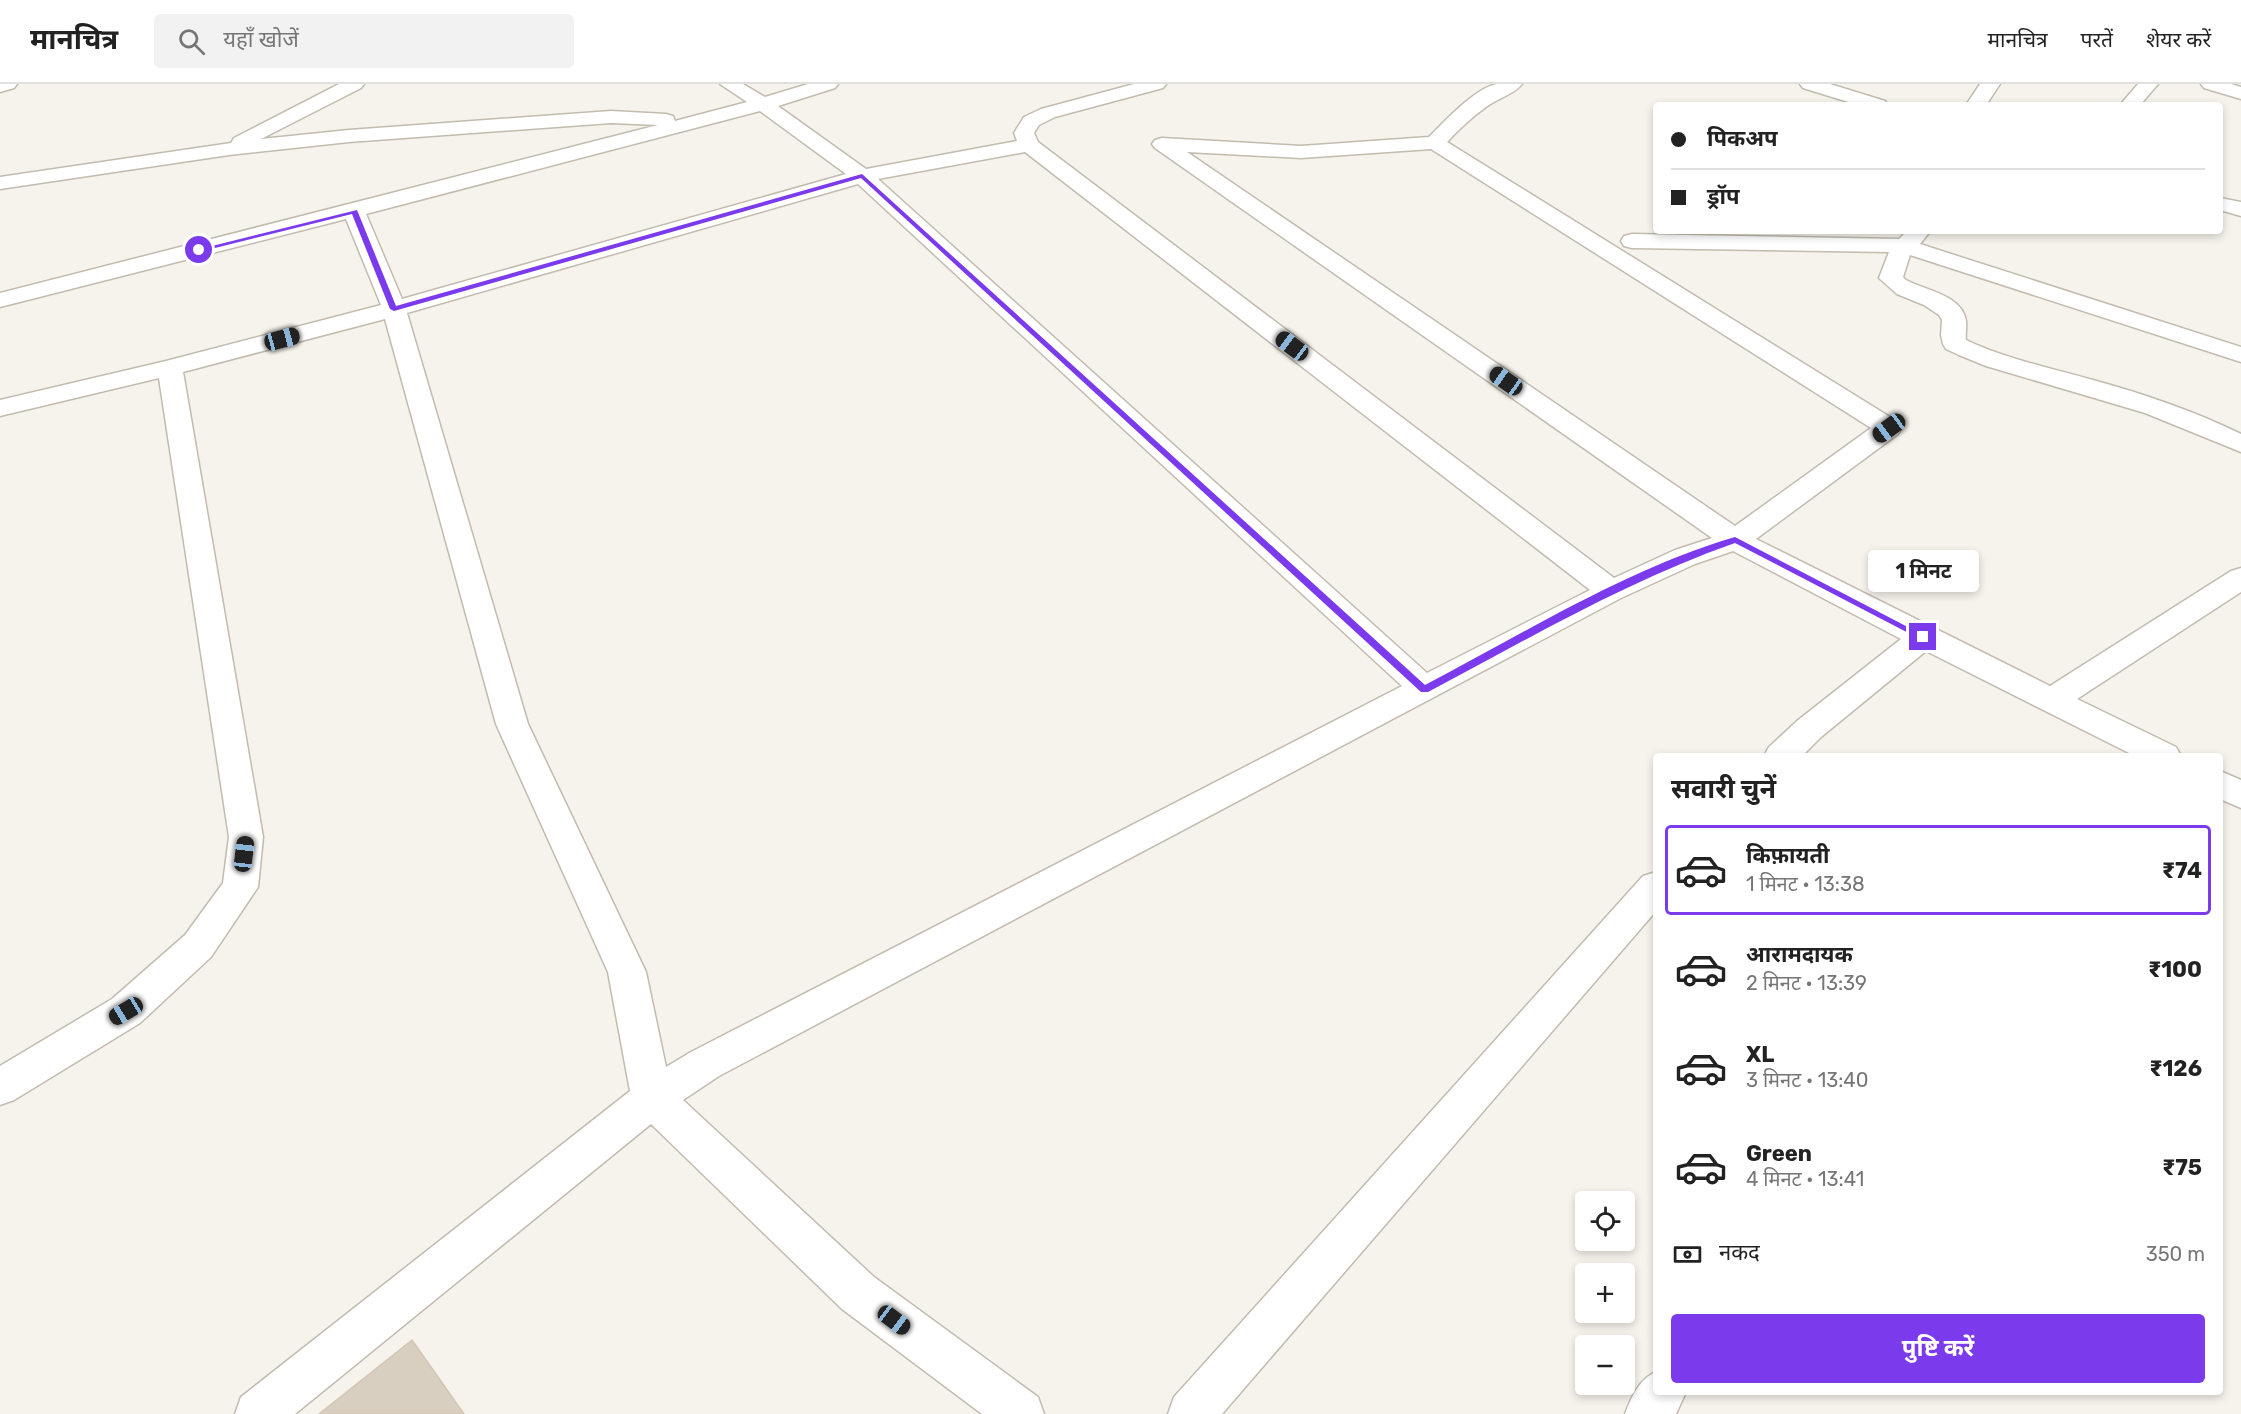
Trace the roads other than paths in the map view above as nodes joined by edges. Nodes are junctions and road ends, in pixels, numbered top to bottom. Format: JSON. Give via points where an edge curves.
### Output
{"nodes":[{"id":1,"x":7,"y":84,"type":"edge"},
{"id":2,"x":354,"y":84,"type":"edge"},
{"id":3,"x":730,"y":84,"type":"edge"},
{"id":4,"x":828,"y":84,"type":"edge"},
{"id":5,"x":1156,"y":84,"type":"edge"},
{"id":6,"x":1512,"y":84,"type":"edge"},
{"id":7,"x":1810,"y":84,"type":"edge"},
{"id":8,"x":1990,"y":84,"type":"edge"},
{"id":9,"x":2148,"y":84,"type":"edge"},
{"id":10,"x":2211,"y":84,"type":"edge"},
{"id":11,"x":0,"y":86,"type":"edge"},
{"id":12,"x":2241,"y":93,"type":"edge"},
{"id":13,"x":1868,"y":102,"type":"edge"},
{"id":14,"x":1978,"y":102,"type":"edge"},
{"id":15,"x":2133,"y":102,"type":"edge"},
{"id":16,"x":763,"y":104,"type":"junction"},
{"id":17,"x":690,"y":123,"type":"junction"},
{"id":18,"x":1435,"y":143,"type":"junction"},
{"id":19,"x":1029,"y":145,"type":"junction"},
{"id":20,"x":229,"y":148,"type":"junction"},
{"id":21,"x":862,"y":176,"type":"junction"},
{"id":22,"x":0,"y":183,"type":"edge"},
{"id":23,"x":2223,"y":205,"type":"edge"},
{"id":24,"x":2241,"y":209,"type":"edge"},
{"id":25,"x":354,"y":212,"type":"junction"},
{"id":26,"x":1912,"y":239,"type":"edge"},
{"id":27,"x":1632,"y":241,"type":"dead end"},
{"id":28,"x":0,"y":300,"type":"edge"},
{"id":29,"x":394,"y":309,"type":"junction"},
{"id":30,"x":2235,"y":351,"type":"edge"},
{"id":31,"x":170,"y":368,"type":"junction"},
{"id":32,"x":0,"y":408,"type":"edge"},
{"id":33,"x":2241,"y":444,"type":"edge"},
{"id":34,"x":1735,"y":540,"type":"junction"},
{"id":35,"x":2241,"y":578,"type":"edge"},
{"id":36,"x":1611,"y":591,"type":"junction"},
{"id":37,"x":1923,"y":637,"type":"junction"},
{"id":38,"x":1425,"y":689,"type":"junction"},
{"id":39,"x":2052,"y":700,"type":"junction"},
{"id":40,"x":2128,"y":749,"type":"edge"},
{"id":41,"x":1784,"y":753,"type":"edge"},
{"id":42,"x":2148,"y":753,"type":"edge"},
{"id":43,"x":2223,"y":786,"type":"edge"},
{"id":44,"x":2241,"y":795,"type":"edge"},
{"id":45,"x":1653,"y":889,"type":"edge"},
{"id":46,"x":0,"y":1087,"type":"edge"},
{"id":47,"x":652,"y":1098,"type":"junction"},
{"id":48,"x":1661,"y":1395,"type":"edge"},
{"id":49,"x":258,"y":1414,"type":"edge"},
{"id":50,"x":1021,"y":1414,"type":"edge"},
{"id":51,"x":1191,"y":1414,"type":"edge"},
{"id":52,"x":1648,"y":1414,"type":"edge"}],
"edges":[{"from":1,"to":11,"type":"street"},
{"from":2,"to":20,"type":"street"},
{"from":3,"to":16,"type":"street"},
{"from":4,"to":16,"type":"street"},
{"from":5,"to":19,"type":"street","via":[[1031,121],[1024,133]]},
{"from":6,"to":18,"type":"street","via":[[1463,113]]},
{"from":7,"to":13,"type":"street"},
{"from":8,"to":14,"type":"street"},
{"from":9,"to":15,"type":"street"},
{"from":10,"to":12,"type":"street"},
{"from":16,"to":17,"type":"street"},
{"from":16,"to":21,"type":"street"},
{"from":17,"to":20,"type":"street","via":[[611,117]]},
{"from":17,"to":25,"type":"street"},
{"from":18,"to":34,"type":"street","via":[[1889,428]]},
{"from":18,"to":34,"type":"street","via":[[1300,152],[1162,144]]},
{"from":19,"to":21,"type":"street"},
{"from":19,"to":36,"type":"street"},
{"from":20,"to":22,"type":"street"},
{"from":21,"to":29,"type":"street"},
{"from":21,"to":38,"type":"street"},
{"from":23,"to":24,"type":"street"},
{"from":25,"to":28,"type":"street"},
{"from":25,"to":29,"type":"street"},
{"from":26,"to":27,"type":"street"},
{"from":26,"to":30,"type":"street"},
{"from":26,"to":33,"type":"street","via":[[1893,264],[1891,278],[1897,286],[1944,307],[1952,315],[1955,344],[1988,358],[2194,420]]},
{"from":29,"to":31,"type":"street"},
{"from":29,"to":47,"type":"street","via":[[513,724],[627,972]]},
{"from":31,"to":32,"type":"street"},
{"from":31,"to":46,"type":"street","via":[[246,837],[240,887],[198,946],[126,1011]]},
{"from":34,"to":36,"type":"street"},
{"from":34,"to":37,"type":"street"},
{"from":35,"to":39,"type":"street"},
{"from":36,"to":38,"type":"street"},
{"from":37,"to":39,"type":"street"},
{"from":37,"to":41,"type":"street"},
{"from":38,"to":47,"type":"street","via":[[705,1065]]},
{"from":39,"to":40,"type":"street"},
{"from":40,"to":42,"type":"street"},
{"from":43,"to":44,"type":"street"},
{"from":45,"to":51,"type":"street"},
{"from":47,"to":49,"type":"street"},
{"from":47,"to":50,"type":"street","via":[[858,1293]]},
{"from":48,"to":52,"type":"street"}]}
